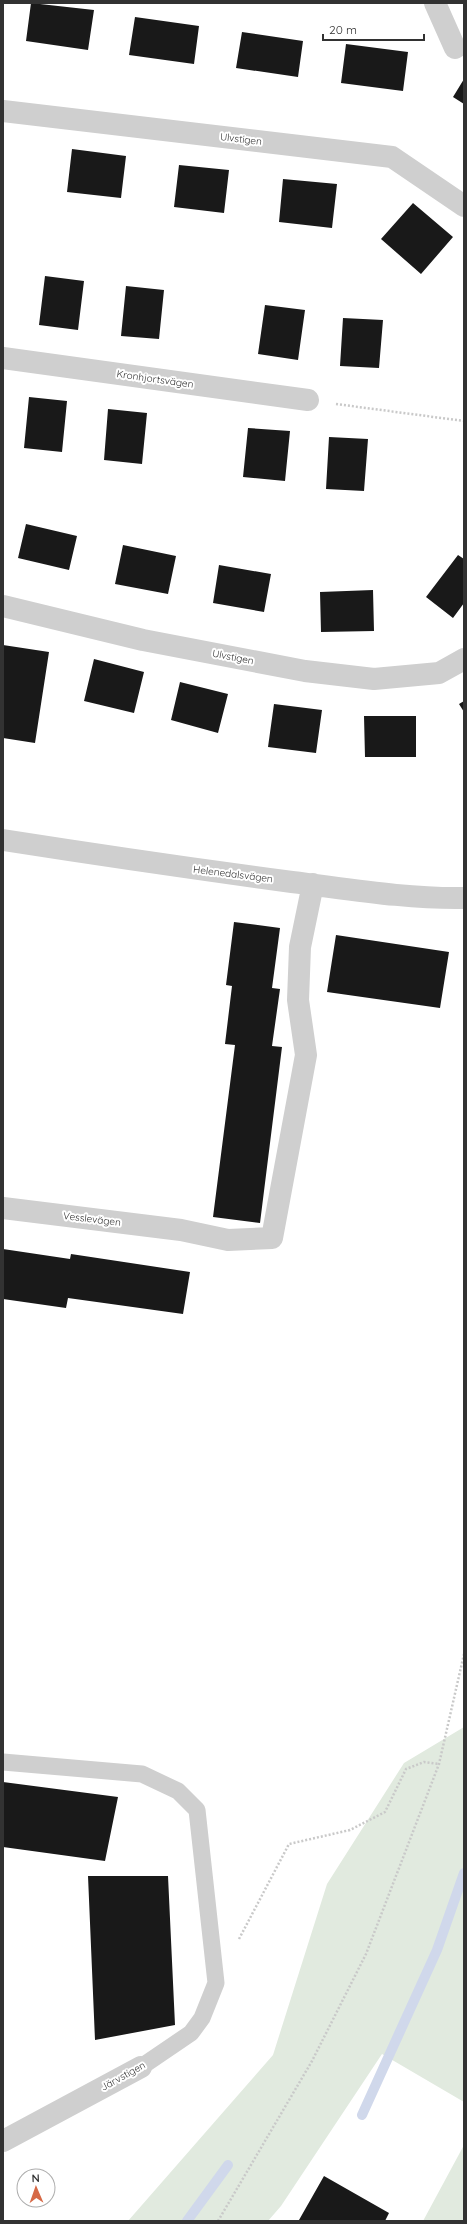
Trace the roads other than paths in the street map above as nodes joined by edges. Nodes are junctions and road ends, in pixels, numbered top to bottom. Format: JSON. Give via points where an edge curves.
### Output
{"nodes":[{"id":1,"x":434,"y":3,"type":"edge"},
{"id":2,"x":455,"y":48,"type":"dead end"},
{"id":3,"x":3,"y":111,"type":"edge"},
{"id":4,"x":464,"y":206,"type":"edge"},
{"id":5,"x":3,"y":358,"type":"edge"},
{"id":6,"x":308,"y":400,"type":"road end"},
{"id":7,"x":3,"y":606,"type":"edge"},
{"id":8,"x":464,"y":659,"type":"edge"},
{"id":9,"x":3,"y":840,"type":"edge"},
{"id":10,"x":313,"y":884,"type":"junction"},
{"id":11,"x":464,"y":898,"type":"edge"},
{"id":12,"x":3,"y":1208,"type":"edge"},
{"id":13,"x":3,"y":1762,"type":"edge"},
{"id":14,"x":141,"y":2067,"type":"joint"},
{"id":15,"x":3,"y":2141,"type":"edge"}],
"edges":[{"from":1,"to":2,"type":"street"},
{"from":3,"to":4,"type":"street","name":"Ulvstigen","via":[[392,157]]},
{"from":5,"to":6,"type":"street","name":"Kronhjortsvägen"},
{"from":7,"to":8,"type":"street","name":"Ulvstigen","via":[[143,640],[306,671],[374,679],[439,673]]},
{"from":9,"to":10,"type":"street","name":"Helenedalsvägen"},
{"from":10,"to":11,"type":"street","name":"Helenedalsvägen","via":[[434,899]]},
{"from":10,"to":12,"type":"street","name":"Vesslevägen","via":[[300,947],[298,1000],[306,1055],[272,1238],[228,1240],[181,1230]]},
{"from":13,"to":14,"type":"lane","name":"Järvstigen","via":[[142,1774],[178,1791],[197,1810],[216,1983],[202,2018],[191,2033]]},
{"from":14,"to":15,"type":"street","name":"Järvstigen"}]}
